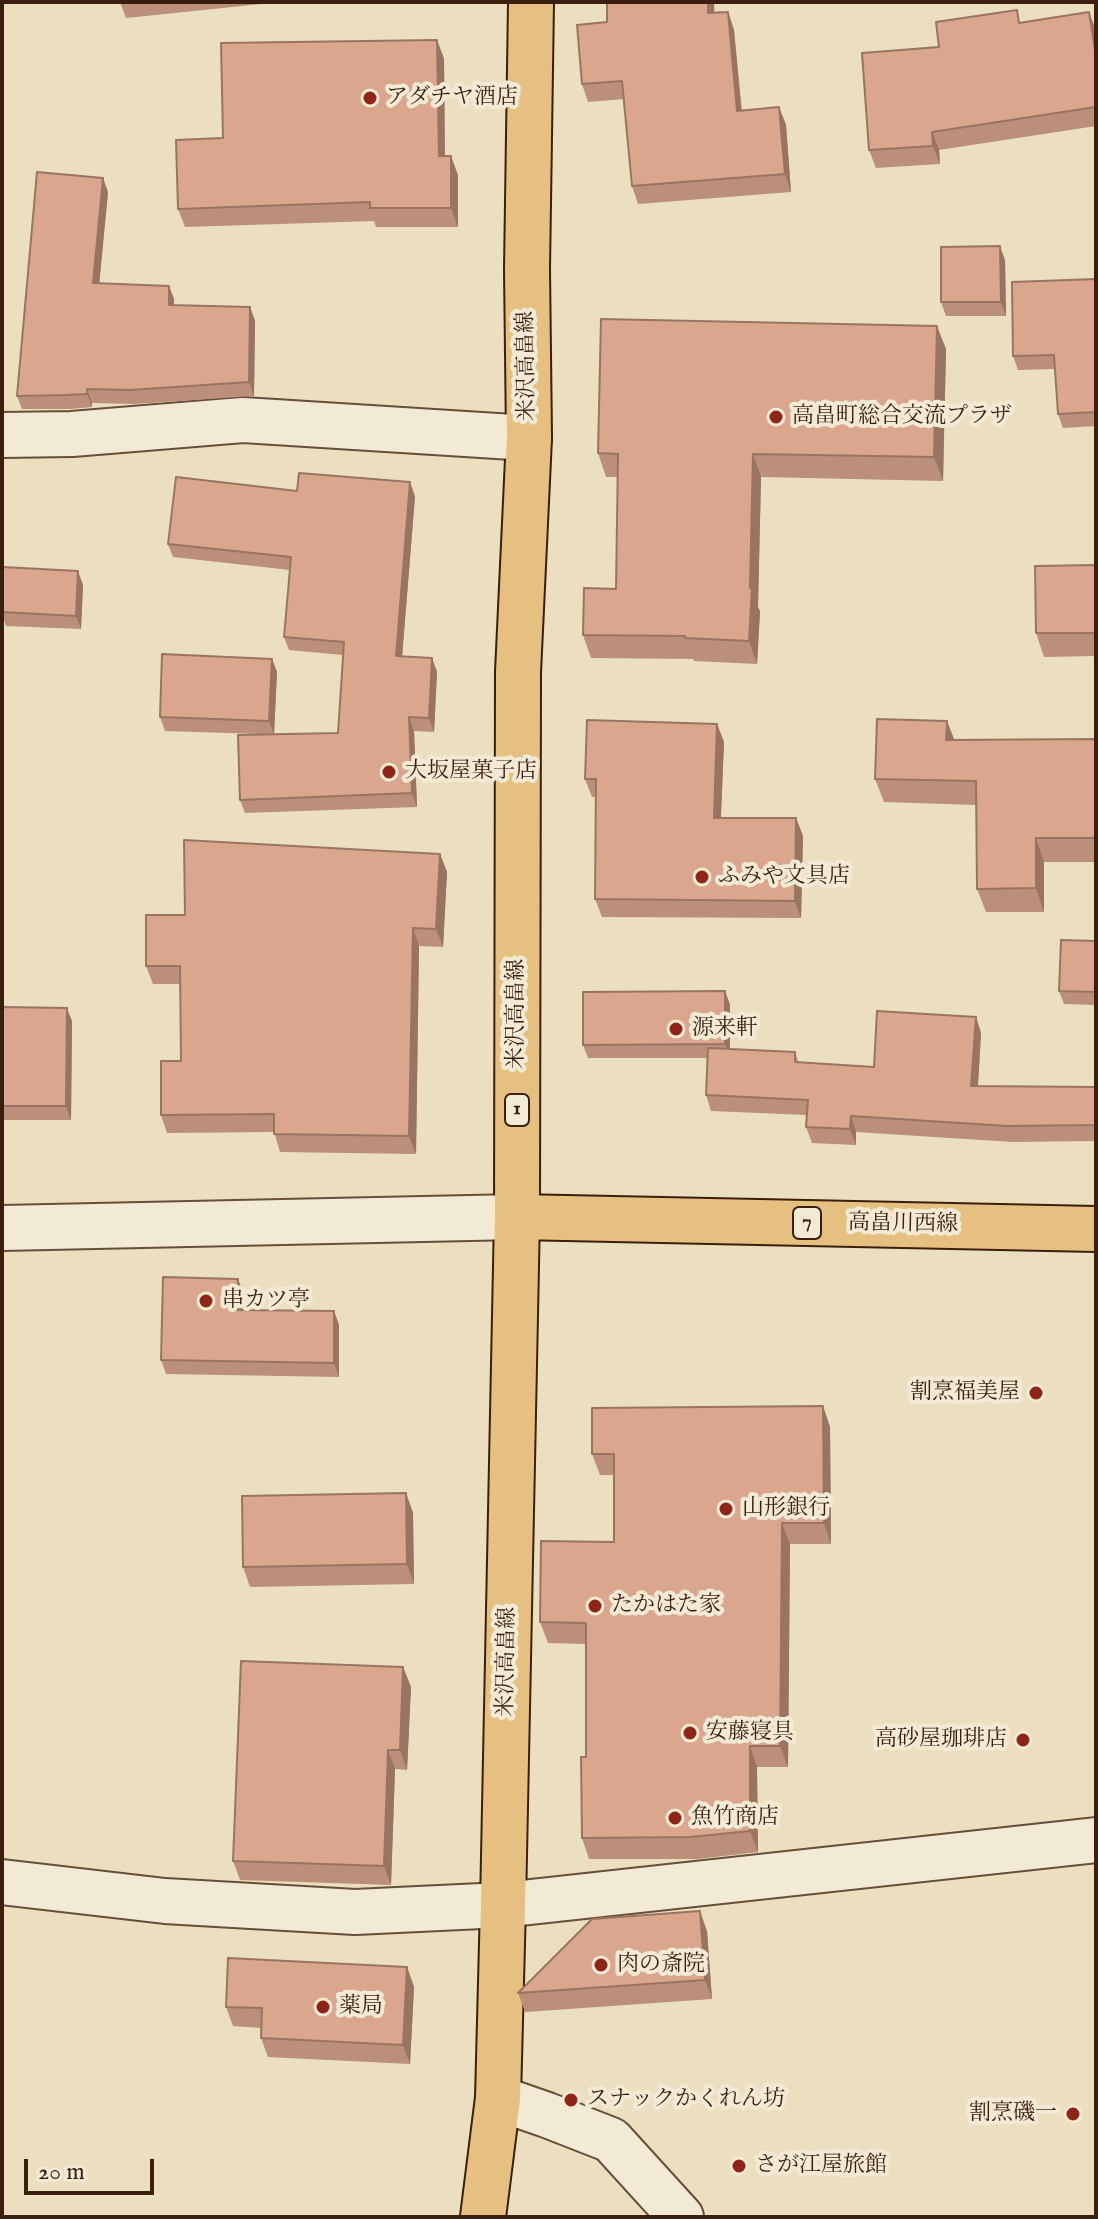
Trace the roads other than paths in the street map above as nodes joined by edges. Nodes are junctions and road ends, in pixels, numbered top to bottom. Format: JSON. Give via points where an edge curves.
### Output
{"nodes":[{"id":1,"x":531,"y":2,"type":"edge"},
{"id":2,"x":2,"y":435,"type":"edge"},
{"id":3,"x":529,"y":438,"type":"junction"},
{"id":4,"x":517,"y":1217,"type":"junction"},
{"id":5,"x":2,"y":1228,"type":"edge"},
{"id":6,"x":1096,"y":1229,"type":"edge"},
{"id":7,"x":1096,"y":1840,"type":"edge"},
{"id":8,"x":2,"y":1882,"type":"edge"},
{"id":9,"x":503,"y":1905,"type":"junction"},
{"id":10,"x":498,"y":2098,"type":"junction"},
{"id":11,"x":483,"y":2217,"type":"edge"},
{"id":12,"x":681,"y":2217,"type":"edge"}],
"edges":[{"from":1,"to":3,"type":"main road","name":"米沢高畠線","number":"1"},
{"from":2,"to":3,"type":"street","via":[[243,420]]},
{"from":3,"to":4,"type":"main road","name":"米沢高畠線","number":"1","via":[[518,672]]},
{"from":4,"to":5,"type":"street"},
{"from":4,"to":6,"type":"main road","name":"高畠川西線","number":"7"},
{"from":4,"to":9,"type":"main road","name":"米沢高畠線","number":"1"},
{"from":7,"to":9,"type":"street"},
{"from":8,"to":9,"type":"street","via":[[165,1901],[355,1912]]},
{"from":9,"to":10,"type":"main road","name":"米沢高畠線","number":"1"},
{"from":10,"to":11,"type":"main road","name":"米沢高畠線","number":"1"},
{"from":10,"to":12,"type":"street","via":[[611,2140]]}]}
